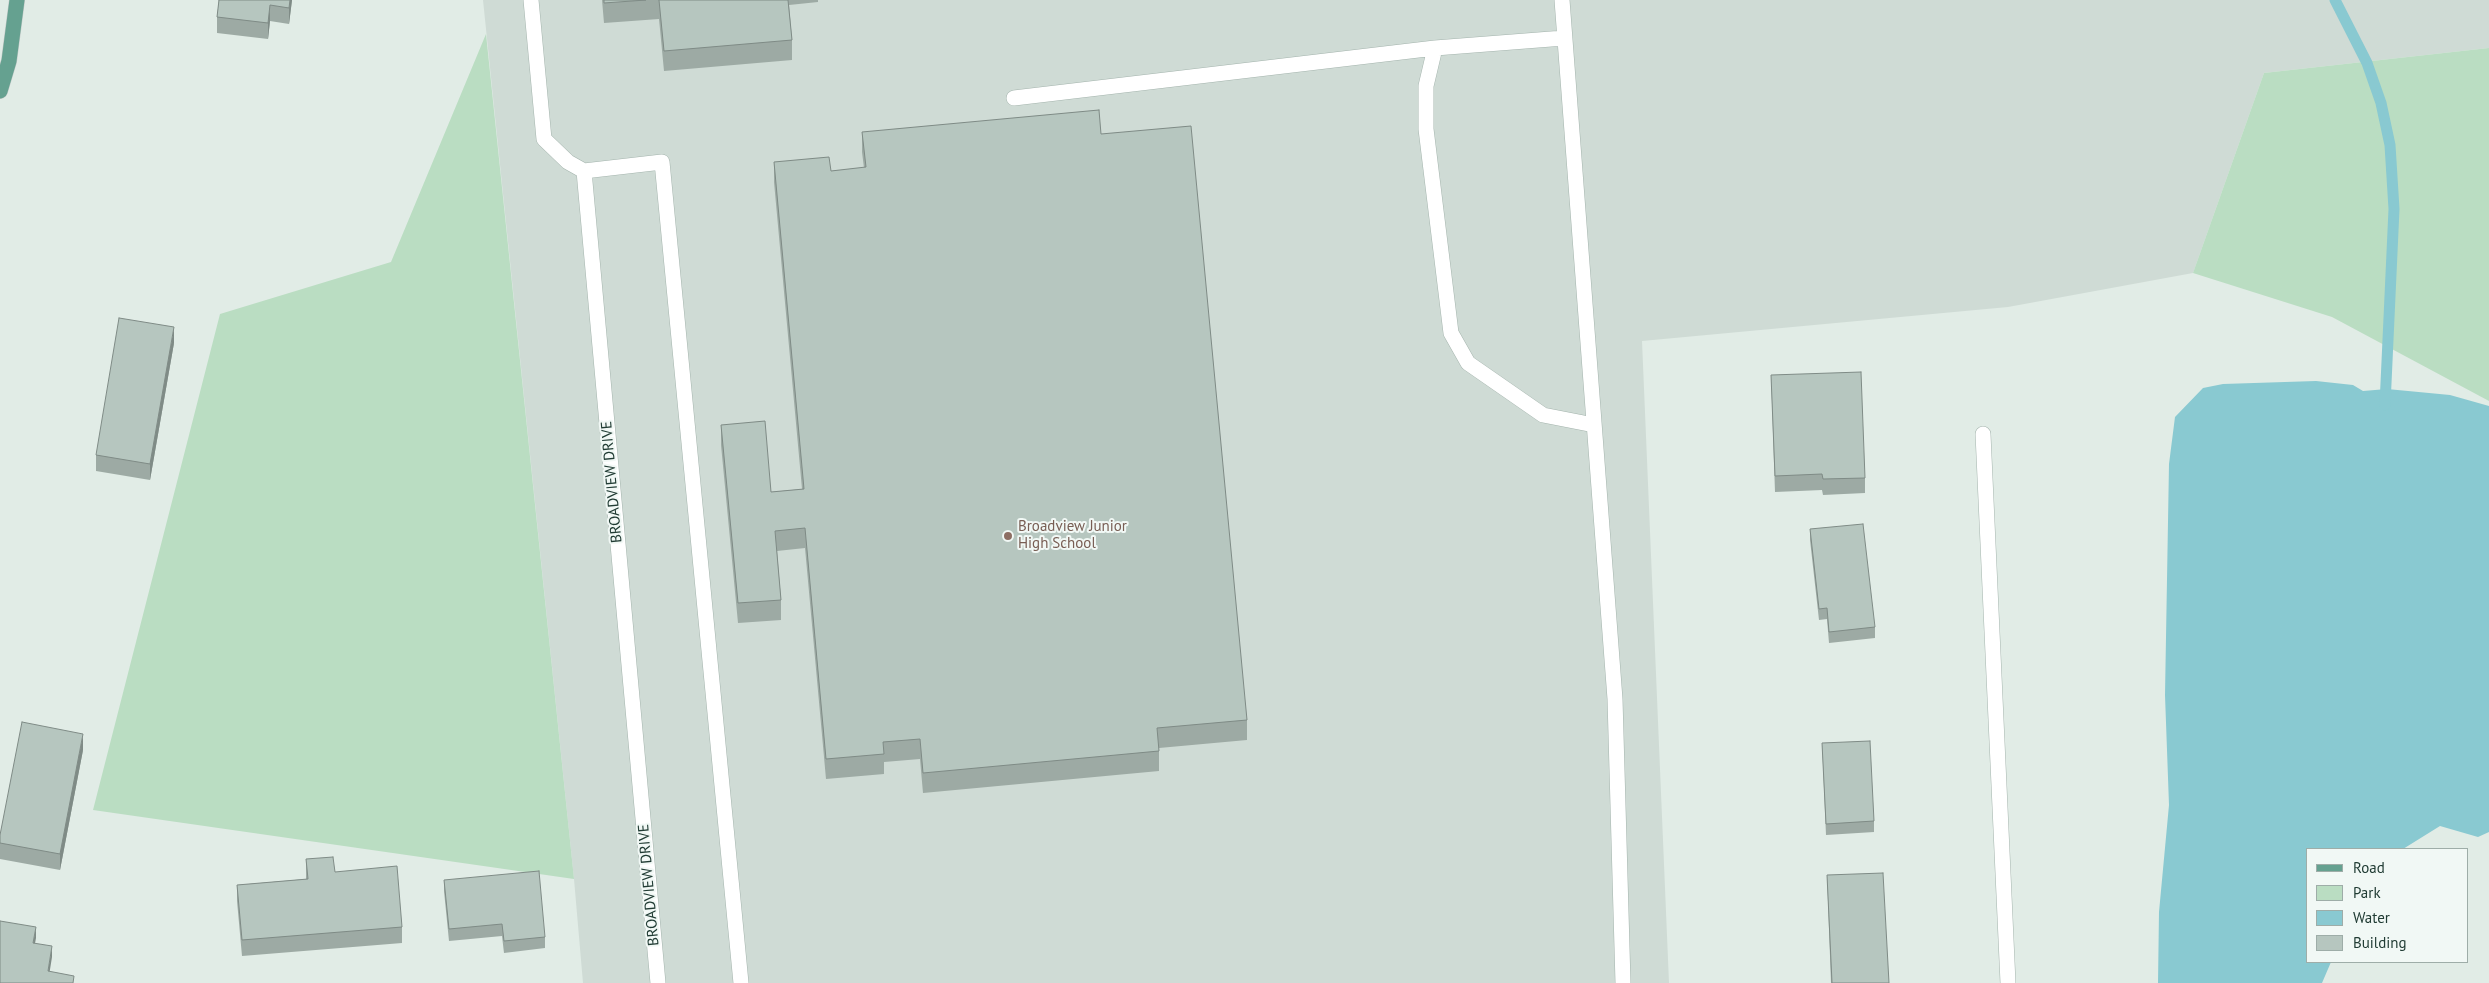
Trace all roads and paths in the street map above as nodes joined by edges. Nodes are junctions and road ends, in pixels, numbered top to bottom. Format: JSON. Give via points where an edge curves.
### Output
{"nodes":[{"id":1,"x":17,"y":0,"type":"edge"},
{"id":2,"x":531,"y":0,"type":"edge"},
{"id":3,"x":1562,"y":0,"type":"edge"},
{"id":4,"x":1564,"y":38,"type":"junction"},
{"id":5,"x":1435,"y":48,"type":"junction"},
{"id":6,"x":0,"y":91,"type":"edge"},
{"id":7,"x":1014,"y":98,"type":"dead end"},
{"id":8,"x":584,"y":171,"type":"junction"},
{"id":9,"x":1594,"y":425,"type":"junction"},
{"id":10,"x":1982,"y":434,"type":"dead end"},
{"id":11,"x":658,"y":983,"type":"edge"},
{"id":12,"x":741,"y":983,"type":"edge"},
{"id":13,"x":1623,"y":983,"type":"edge"},
{"id":14,"x":2008,"y":983,"type":"edge"}],
"edges":[{"from":1,"to":6,"type":"main road","via":[[9,61]]},
{"from":2,"to":8,"type":"street","via":[[544,139],[568,162]]},
{"from":3,"to":4,"type":"street"},
{"from":4,"to":5,"type":"street"},
{"from":4,"to":9,"type":"street"},
{"from":5,"to":7,"type":"street"},
{"from":5,"to":9,"type":"street","via":[[1426,86],[1426,129],[1451,333],[1468,363],[1543,415]]},
{"from":8,"to":11,"type":"street","name":"BROADVIEW DRIVE"},
{"from":8,"to":12,"type":"street","via":[[662,162]]},
{"from":9,"to":13,"type":"street","via":[[1615,699]]},
{"from":10,"to":14,"type":"street"}]}
